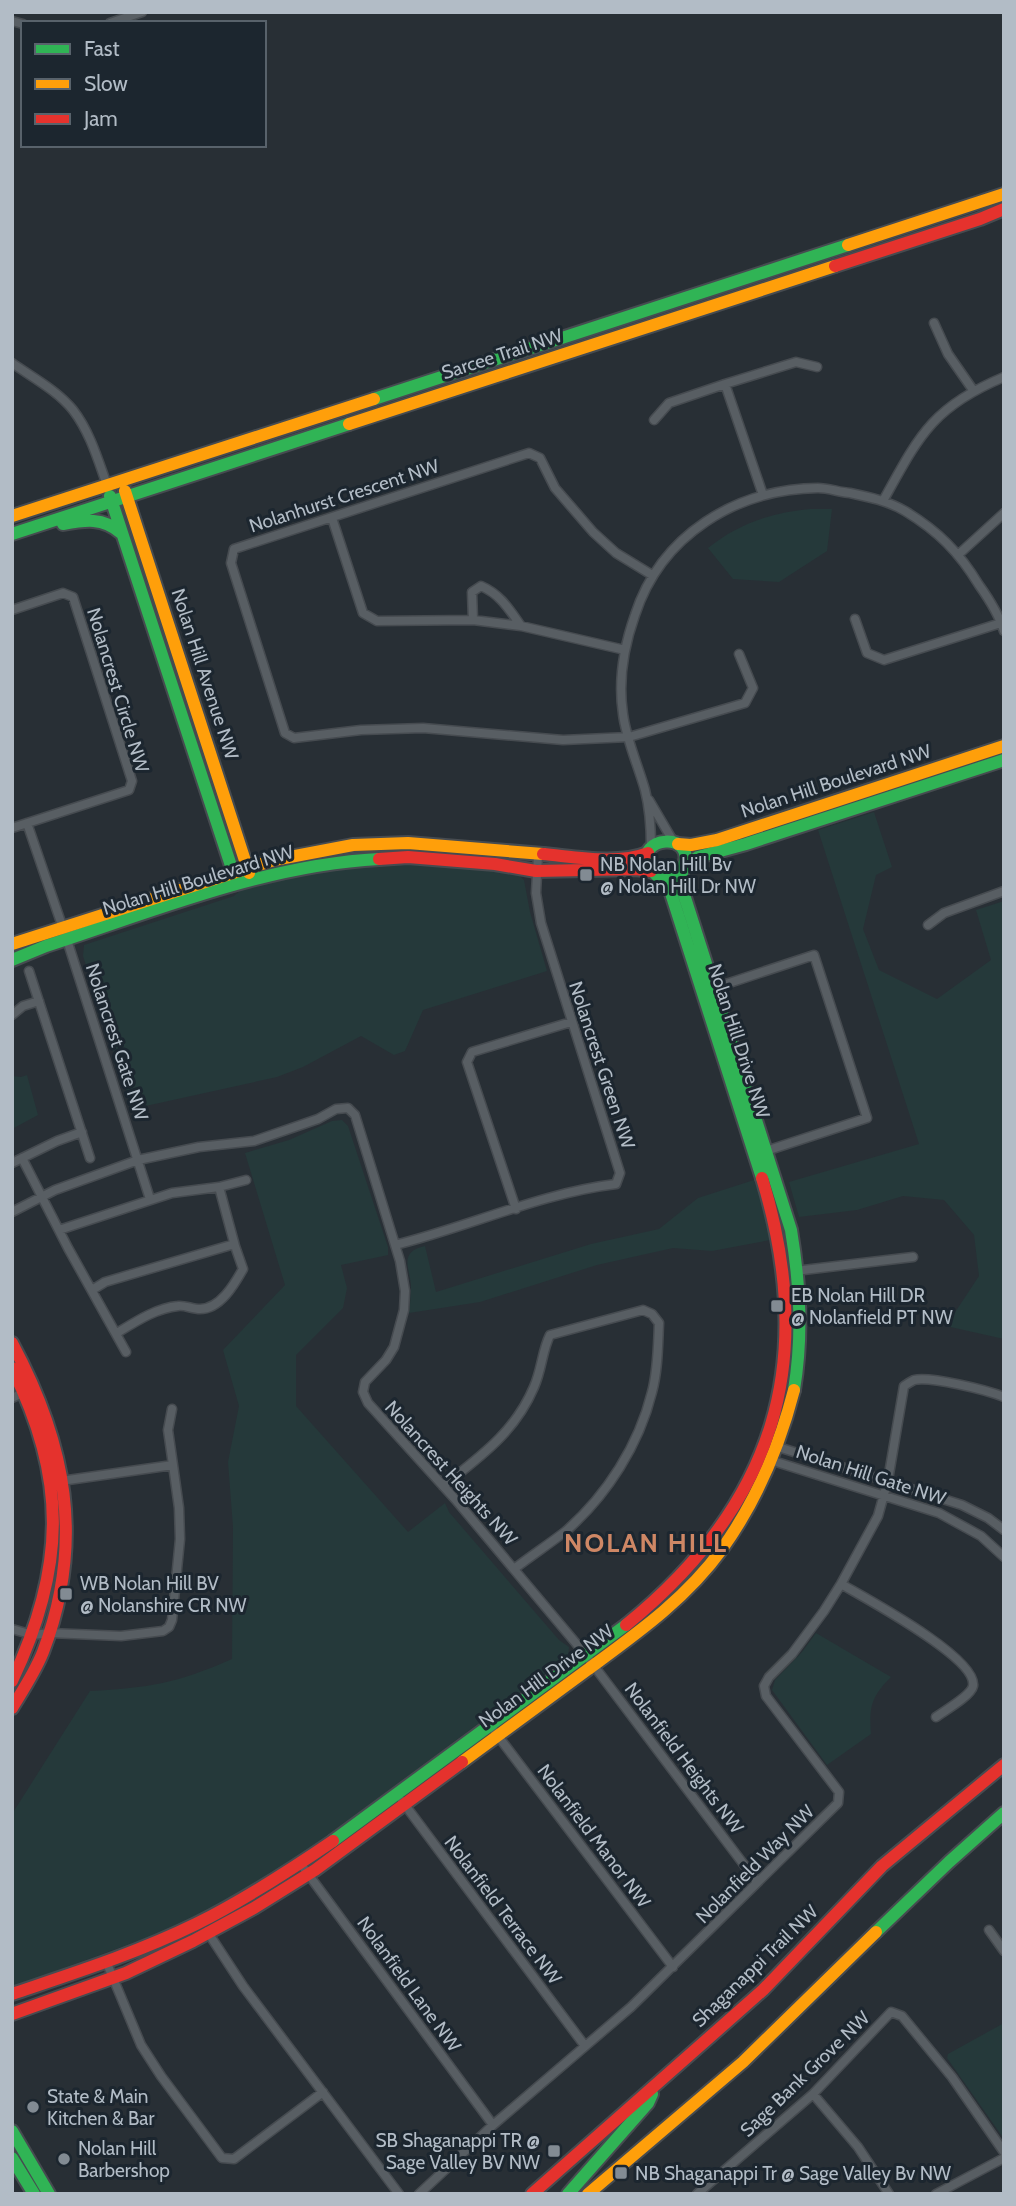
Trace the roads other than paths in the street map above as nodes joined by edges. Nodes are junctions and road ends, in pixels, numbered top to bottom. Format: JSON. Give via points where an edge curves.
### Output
{"nodes":[{"id":1,"x":142,"y":12,"type":"edge"},
{"id":2,"x":116,"y":21,"type":"edge"},
{"id":3,"x":1004,"y":194,"type":"edge"},
{"id":4,"x":1004,"y":211,"type":"edge"},
{"id":5,"x":934,"y":323,"type":"dead end"},
{"id":6,"x":12,"y":363,"type":"edge"},
{"id":7,"x":817,"y":367,"type":"dead end"},
{"id":8,"x":1004,"y":377,"type":"edge"},
{"id":9,"x":725,"y":384,"type":"junction"},
{"id":10,"x":973,"y":390,"type":"junction"},
{"id":11,"x":654,"y":420,"type":"dead end"},
{"id":12,"x":122,"y":481,"type":"junction"},
{"id":13,"x":107,"y":485,"type":"junction"},
{"id":14,"x":764,"y":495,"type":"junction"},
{"id":15,"x":127,"y":496,"type":"junction"},
{"id":16,"x":112,"y":501,"type":"junction"},
{"id":17,"x":883,"y":501,"type":"junction"},
{"id":18,"x":1004,"y":513,"type":"edge"},
{"id":19,"x":12,"y":516,"type":"edge"},
{"id":20,"x":332,"y":518,"type":"junction"},
{"id":21,"x":49,"y":522,"type":"junction"},
{"id":22,"x":12,"y":534,"type":"edge"},
{"id":23,"x":125,"y":538,"type":"junction"},
{"id":24,"x":959,"y":554,"type":"junction"},
{"id":25,"x":652,"y":575,"type":"junction"},
{"id":26,"x":12,"y":610,"type":"edge"},
{"id":27,"x":855,"y":619,"type":"dead end"},
{"id":28,"x":473,"y":620,"type":"junction"},
{"id":29,"x":521,"y":626,"type":"junction"},
{"id":30,"x":1003,"y":626,"type":"edge"},
{"id":31,"x":625,"y":650,"type":"junction"},
{"id":32,"x":739,"y":654,"type":"dead end"},
{"id":33,"x":629,"y":737,"type":"junction"},
{"id":34,"x":1004,"y":746,"type":"edge"},
{"id":35,"x":1004,"y":760,"type":"edge"},
{"id":36,"x":646,"y":794,"type":"junction"},
{"id":37,"x":27,"y":822,"type":"junction"},
{"id":38,"x":12,"y":828,"type":"edge"},
{"id":39,"x":675,"y":843,"type":"junction"},
{"id":40,"x":650,"y":851,"type":"junction"},
{"id":41,"x":538,"y":855,"type":"junction"},
{"id":42,"x":683,"y":868,"type":"junction"},
{"id":43,"x":536,"y":871,"type":"junction"},
{"id":44,"x":249,"y":874,"type":"junction"},
{"id":45,"x":656,"y":874,"type":"junction"},
{"id":46,"x":236,"y":878,"type":"junction"},
{"id":47,"x":1004,"y":891,"type":"edge"},
{"id":48,"x":928,"y":925,"type":"dead end"},
{"id":49,"x":65,"y":933,"type":"junction"},
{"id":50,"x":691,"y":936,"type":"junction"},
{"id":51,"x":12,"y":944,"type":"edge"},
{"id":52,"x":12,"y":960,"type":"edge"},
{"id":53,"x":29,"y":971,"type":"dead end"},
{"id":54,"x":714,"y":988,"type":"junction"},
{"id":55,"x":39,"y":1001,"type":"junction"},
{"id":56,"x":12,"y":1015,"type":"edge"},
{"id":57,"x":571,"y":1022,"type":"junction"},
{"id":58,"x":82,"y":1132,"type":"junction"},
{"id":59,"x":761,"y":1153,"type":"junction"},
{"id":60,"x":22,"y":1158,"type":"junction"},
{"id":61,"x":90,"y":1158,"type":"dead end"},
{"id":62,"x":138,"y":1160,"type":"junction"},
{"id":63,"x":12,"y":1163,"type":"edge"},
{"id":64,"x":246,"y":1180,"type":"dead end"},
{"id":65,"x":219,"y":1187,"type":"junction"},
{"id":66,"x":41,"y":1197,"type":"junction"},
{"id":67,"x":150,"y":1199,"type":"junction"},
{"id":68,"x":516,"y":1209,"type":"junction"},
{"id":69,"x":12,"y":1212,"type":"edge"},
{"id":70,"x":59,"y":1230,"type":"junction"},
{"id":71,"x":395,"y":1245,"type":"junction"},
{"id":72,"x":235,"y":1246,"type":"junction"},
{"id":73,"x":913,"y":1257,"type":"dead end"},
{"id":74,"x":792,"y":1272,"type":"junction"},
{"id":75,"x":92,"y":1290,"type":"junction"},
{"id":76,"x":117,"y":1333,"type":"junction"},
{"id":77,"x":12,"y":1343,"type":"edge"},
{"id":78,"x":126,"y":1352,"type":"dead end"},
{"id":79,"x":12,"y":1368,"type":"edge"},
{"id":80,"x":30,"y":1389,"type":"junction"},
{"id":81,"x":1004,"y":1397,"type":"edge"},
{"id":82,"x":12,"y":1398,"type":"edge"},
{"id":83,"x":172,"y":1409,"type":"dead end"},
{"id":84,"x":770,"y":1445,"type":"junction"},
{"id":85,"x":765,"y":1457,"type":"junction"},
{"id":86,"x":173,"y":1465,"type":"junction"},
{"id":87,"x":888,"y":1480,"type":"junction"},
{"id":88,"x":57,"y":1482,"type":"junction"},
{"id":89,"x":443,"y":1486,"type":"junction"},
{"id":90,"x":884,"y":1495,"type":"junction"},
{"id":91,"x":1004,"y":1531,"type":"edge"},
{"id":92,"x":1004,"y":1557,"type":"edge"},
{"id":93,"x":514,"y":1569,"type":"junction"},
{"id":94,"x":841,"y":1584,"type":"junction"},
{"id":95,"x":12,"y":1629,"type":"edge"},
{"id":96,"x":42,"y":1634,"type":"junction"},
{"id":97,"x":585,"y":1654,"type":"junction"},
{"id":98,"x":593,"y":1666,"type":"junction"},
{"id":99,"x":12,"y":1681,"type":"edge"},
{"id":100,"x":12,"y":1708,"type":"edge"},
{"id":101,"x":936,"y":1717,"type":"dead end"},
{"id":102,"x":494,"y":1730,"type":"junction"},
{"id":103,"x":1004,"y":1765,"type":"edge"},
{"id":104,"x":400,"y":1799,"type":"junction"},
{"id":105,"x":1004,"y":1813,"type":"edge"},
{"id":106,"x":300,"y":1863,"type":"junction"},
{"id":107,"x":308,"y":1875,"type":"junction"},
{"id":108,"x":757,"y":1882,"type":"junction"},
{"id":109,"x":201,"y":1921,"type":"junction"},
{"id":110,"x":989,"y":1930,"type":"dead end"},
{"id":111,"x":208,"y":1933,"type":"junction"},
{"id":112,"x":1004,"y":1951,"type":"edge"},
{"id":113,"x":106,"y":1961,"type":"junction"},
{"id":114,"x":673,"y":1967,"type":"junction"},
{"id":115,"x":113,"y":1978,"type":"junction"},
{"id":116,"x":12,"y":1994,"type":"edge"},
{"id":117,"x":12,"y":2014,"type":"edge"},
{"id":118,"x":585,"y":2046,"type":"junction"},
{"id":119,"x":655,"y":2088,"type":"junction"},
{"id":120,"x":323,"y":2092,"type":"junction"},
{"id":121,"x":813,"y":2094,"type":"junction"},
{"id":122,"x":493,"y":2125,"type":"junction"},
{"id":123,"x":12,"y":2131,"type":"edge"},
{"id":124,"x":1004,"y":2152,"type":"edge"},
{"id":125,"x":12,"y":2158,"type":"edge"},
{"id":126,"x":1004,"y":2158,"type":"edge"},
{"id":127,"x":553,"y":2175,"type":"junction"},
{"id":128,"x":541,"y":2191,"type":"edge"},
{"id":129,"x":34,"y":2194,"type":"edge"},
{"id":130,"x":49,"y":2194,"type":"edge"},
{"id":131,"x":399,"y":2194,"type":"edge"},
{"id":132,"x":419,"y":2194,"type":"edge"},
{"id":133,"x":569,"y":2194,"type":"edge"},
{"id":134,"x":588,"y":2194,"type":"edge"},
{"id":135,"x":697,"y":2194,"type":"edge"},
{"id":136,"x":889,"y":2194,"type":"edge"},
{"id":137,"x":936,"y":2194,"type":"edge"}],
"edges":[{"from":1,"to":2,"type":"street"},
{"from":3,"to":12,"type":"street","name":"Sarcee Trail NW"},
{"from":4,"to":15,"type":"street","name":"Sarcee Trail NW"},
{"from":5,"to":10,"type":"street","via":[[948,355]]},
{"from":6,"to":13,"type":"street","via":[[72,408]]},
{"from":7,"to":9,"type":"street","via":[[796,362]]},
{"from":8,"to":10,"type":"street"},
{"from":9,"to":11,"type":"street","via":[[668,403]]},
{"from":9,"to":14,"type":"street"},
{"from":10,"to":17,"type":"street","via":[[940,413],[917,440]]},
{"from":12,"to":13,"type":"street","name":"Sarcee Trail NW"},
{"from":12,"to":15,"type":"street","name":"Nolan Hill Avenue NW"},
{"from":13,"to":16,"type":"street","name":"Nolan Hill Avenue NW"},
{"from":13,"to":19,"type":"street","name":"Sarcee Trail NW"},
{"from":14,"to":17,"type":"street","via":[[820,488]]},
{"from":14,"to":25,"type":"street","via":[[706,519]]},
{"from":15,"to":16,"type":"street","name":"Sarcee Trail NW"},
{"from":15,"to":44,"type":"street","name":"Nolan Hill Avenue NW"},
{"from":16,"to":21,"type":"street","name":"Sarcee Trail NW"},
{"from":16,"to":23,"type":"street","name":"Nolan Hill Avenue NW"},
{"from":17,"to":24,"type":"street","via":[[903,510]]},
{"from":18,"to":24,"type":"street"},
{"from":20,"to":25,"type":"street","name":"Nolanhurst Crescent NW","via":[[528,453],[540,458],[555,488],[593,532]]},
{"from":20,"to":28,"type":"street","via":[[363,613],[377,621]]},
{"from":20,"to":33,"type":"street","name":"Nolanhurst Crescent NW","via":[[234,549],[231,563],[285,733],[294,738],[423,728],[563,740]]},
{"from":21,"to":22,"type":"street","name":"Sarcee Trail NW"},
{"from":21,"to":23,"type":"street","via":[[100,519],[110,522]]},
{"from":23,"to":46,"type":"street","name":"Nolan Hill Avenue NW"},
{"from":24,"to":30,"type":"street"},
{"from":25,"to":31,"type":"street"},
{"from":26,"to":37,"type":"street","name":"Nolancrest Circle NW","via":[[62,593],[73,597],[132,781],[129,790]]},
{"from":27,"to":30,"type":"street","via":[[867,653],[884,660]]},
{"from":28,"to":29,"type":"street"},
{"from":28,"to":29,"type":"street","via":[[471,592],[481,586],[507,605]]},
{"from":29,"to":31,"type":"street"},
{"from":31,"to":33,"type":"street","via":[[623,714]]},
{"from":32,"to":33,"type":"street","via":[[753,688],[744,703]]},
{"from":33,"to":36,"type":"street"},
{"from":34,"to":39,"type":"street","name":"Nolan Hill Boulevard NW","via":[[717,840]]},
{"from":35,"to":42,"type":"street","name":"Nolan Hill Boulevard NW","via":[[698,857]]},
{"from":36,"to":39,"type":"street"},
{"from":36,"to":40,"type":"street"},
{"from":37,"to":38,"type":"street","name":"Nolancrest Circle NW"},
{"from":37,"to":49,"type":"street"},
{"from":39,"to":40,"type":"street","via":[[661,841]]},
{"from":39,"to":42,"type":"street","via":[[685,854]]},
{"from":40,"to":41,"type":"street","name":"Nolan Hill Boulevard NW","via":[[622,859]]},
{"from":40,"to":45,"type":"street","via":[[648,865]]},
{"from":41,"to":43,"type":"street","name":"Nolancrest Green NW"},
{"from":41,"to":44,"type":"street","name":"Nolan Hill Boulevard NW","via":[[394,843],[353,845],[284,858]]},
{"from":42,"to":45,"type":"street","via":[[672,878]]},
{"from":42,"to":50,"type":"street","name":"Nolan Hill Drive NW","via":[[681,885]]},
{"from":43,"to":44,"type":"street","name":"Nolan Hill Boulevard NW","via":[[408,857]]},
{"from":43,"to":45,"type":"street","name":"Nolan Hill Boulevard NW","via":[[636,869]]},
{"from":43,"to":57,"type":"street","name":"Nolancrest Green NW","via":[[541,923]]},
{"from":44,"to":46,"type":"street","name":"Nolan Hill Boulevard NW"},
{"from":45,"to":50,"type":"street","name":"Nolan Hill Drive NW","via":[[669,887]]},
{"from":46,"to":49,"type":"street","name":"Nolan Hill Boulevard NW"},
{"from":47,"to":48,"type":"street","via":[[944,913]]},
{"from":49,"to":51,"type":"street","name":"Nolan Hill Boulevard NW"},
{"from":49,"to":52,"type":"street","name":"Nolan Hill Boulevard NW"},
{"from":49,"to":62,"type":"street","name":"Nolancrest Gate NW"},
{"from":50,"to":54,"type":"street","name":"Nolan Hill Drive NW"},
{"from":50,"to":59,"type":"street","name":"Nolan Hill Drive NW"},
{"from":53,"to":55,"type":"street"},
{"from":54,"to":59,"type":"street","name":"Nolan Hill Drive NW"},
{"from":54,"to":59,"type":"street","name":"Nolan Hill Drive NW","via":[[814,955],[867,1118]]},
{"from":55,"to":56,"type":"street"},
{"from":55,"to":58,"type":"street"},
{"from":57,"to":68,"type":"street","via":[[472,1052],[467,1062]]},
{"from":57,"to":68,"type":"street","name":"Nolancrest Green NW","via":[[620,1173],[616,1184],[584,1188]]},
{"from":58,"to":60,"type":"street"},
{"from":58,"to":61,"type":"street"},
{"from":59,"to":74,"type":"street","name":"Nolan Hill Drive NW","via":[[774,1217]]},
{"from":60,"to":63,"type":"street"},
{"from":60,"to":66,"type":"street"},
{"from":62,"to":66,"type":"street","name":"Nolancrest Heights NW"},
{"from":62,"to":67,"type":"street"},
{"from":62,"to":71,"type":"street","name":"Nolancrest Heights NW","via":[[254,1141],[348,1108],[355,1115]]},
{"from":64,"to":65,"type":"street"},
{"from":65,"to":67,"type":"street"},
{"from":65,"to":72,"type":"street"},
{"from":66,"to":69,"type":"street","name":"Nolancrest Heights NW"},
{"from":66,"to":70,"type":"street"},
{"from":67,"to":70,"type":"street"},
{"from":68,"to":71,"type":"street","name":"Nolancrest Green NW"},
{"from":70,"to":75,"type":"street"},
{"from":71,"to":89,"type":"street","name":"Nolancrest Heights NW","via":[[405,1291],[400,1330],[386,1360],[365,1381],[363,1392]]},
{"from":72,"to":75,"type":"street","via":[[106,1282]]},
{"from":72,"to":76,"type":"street","via":[[243,1269],[214,1306],[166,1308]]},
{"from":73,"to":74,"type":"street"},
{"from":74,"to":84,"type":"street","name":"Nolan Hill Drive NW","via":[[783,1371]]},
{"from":75,"to":76,"type":"street"},
{"from":76,"to":78,"type":"street"},
{"from":77,"to":80,"type":"street"},
{"from":79,"to":80,"type":"street"},
{"from":80,"to":82,"type":"street"},
{"from":80,"to":88,"type":"street","via":[[50,1422]]},
{"from":81,"to":87,"type":"street","name":"Nolanfield Way NW","via":[[935,1382],[915,1380],[904,1386]]},
{"from":83,"to":86,"type":"street","via":[[168,1430]]},
{"from":84,"to":85,"type":"street","name":"Nolan Hill Drive NW"},
{"from":84,"to":87,"type":"street","name":"Nolan Hill Gate NW"},
{"from":85,"to":90,"type":"street","name":"Nolan Hill Gate NW"},
{"from":85,"to":97,"type":"street","name":"Nolan Hill Drive NW","via":[[694,1561],[660,1597]]},
{"from":85,"to":98,"type":"street","name":"Nolan Hill Drive NW","via":[[736,1528],[699,1576]]},
{"from":86,"to":88,"type":"street"},
{"from":86,"to":96,"type":"street","via":[[180,1539],[169,1627],[121,1636]]},
{"from":87,"to":90,"type":"street","name":"Nolanfield Way NW"},
{"from":87,"to":91,"type":"street","name":"Nolan Hill Gate NW","via":[[961,1505]]},
{"from":88,"to":96,"type":"street","via":[[66,1510],[66,1547],[59,1597]]},
{"from":89,"to":93,"type":"street","name":"Nolancrest Heights NW"},
{"from":89,"to":93,"type":"street","via":[[493,1446],[516,1420],[541,1371],[550,1335],[643,1310],[652,1314],[659,1323],[653,1391],[626,1458],[587,1511]]},
{"from":90,"to":92,"type":"street","name":"Nolan Hill Gate NW","via":[[965,1525]]},
{"from":90,"to":94,"type":"street","name":"Nolanfield Way NW","via":[[878,1516]]},
{"from":93,"to":97,"type":"street","name":"Nolancrest Heights NW"},
{"from":94,"to":101,"type":"street","via":[[930,1637],[970,1673],[970,1692]]},
{"from":94,"to":108,"type":"street","name":"Nolanfield Way NW","via":[[764,1686],[766,1696],[839,1792],[838,1803]]},
{"from":95,"to":96,"type":"street"},
{"from":96,"to":99,"type":"street"},
{"from":96,"to":100,"type":"street","via":[[32,1675]]},
{"from":97,"to":98,"type":"street","name":"Nolanfield Heights NW"},
{"from":97,"to":102,"type":"street","name":"Nolan Hill Drive NW"},
{"from":98,"to":102,"type":"street","name":"Nolan Hill Drive NW"},
{"from":98,"to":108,"type":"street","name":"Nolanfield Heights NW"},
{"from":102,"to":104,"type":"street","name":"Nolan Hill Drive NW"},
{"from":102,"to":114,"type":"street","name":"Nolanfield Manor NW"},
{"from":103,"to":119,"type":"street","name":"Shaganappi Trail NW","via":[[901,1849],[788,1966]]},
{"from":104,"to":106,"type":"street","name":"Nolan Hill Drive NW"},
{"from":104,"to":107,"type":"street","name":"Nolan Hill Drive NW"},
{"from":104,"to":118,"type":"street","name":"Nolanfield Terrace NW"},
{"from":105,"to":134,"type":"street","via":[[918,1889],[744,2061]]},
{"from":106,"to":107,"type":"street","name":"Nolanfield Lane NW"},
{"from":106,"to":109,"type":"street","name":"Nolan Hill Drive NW"},
{"from":107,"to":111,"type":"street","name":"Nolan Hill Drive NW"},
{"from":107,"to":122,"type":"street","name":"Nolanfield Lane NW"},
{"from":108,"to":114,"type":"street","name":"Nolanfield Way NW"},
{"from":109,"to":111,"type":"street"},
{"from":109,"to":113,"type":"street","name":"Nolan Hill Drive NW"},
{"from":110,"to":112,"type":"street"},
{"from":111,"to":115,"type":"street","name":"Nolan Hill Drive NW"},
{"from":111,"to":120,"type":"street"},
{"from":113,"to":115,"type":"street"},
{"from":113,"to":116,"type":"street","name":"Nolan Hill Drive NW"},
{"from":114,"to":118,"type":"street","name":"Nolanfield Way NW"},
{"from":115,"to":117,"type":"street","name":"Nolan Hill Drive NW"},
{"from":115,"to":120,"type":"street","via":[[141,2045],[222,2158],[234,2159]]},
{"from":118,"to":122,"type":"street","name":"Nolanfield Way NW"},
{"from":119,"to":127,"type":"street","name":"Shaganappi Trail NW"},
{"from":119,"to":133,"type":"street","via":[[649,2103]]},
{"from":120,"to":131,"type":"street"},
{"from":121,"to":124,"type":"street","name":"Sage Bank Grove NW","via":[[891,2012],[902,2016],[952,2077]]},
{"from":121,"to":135,"type":"street","name":"Sage Bank Grove NW"},
{"from":121,"to":136,"type":"street","via":[[858,2147]]},
{"from":122,"to":132,"type":"street","name":"Nolanfield Way NW"},
{"from":123,"to":130,"type":"street"},
{"from":125,"to":129,"type":"street"},
{"from":126,"to":137,"type":"street"},
{"from":127,"to":128,"type":"street","name":"Shaganappi Trail NW"},
{"from":127,"to":133,"type":"street"}]}
